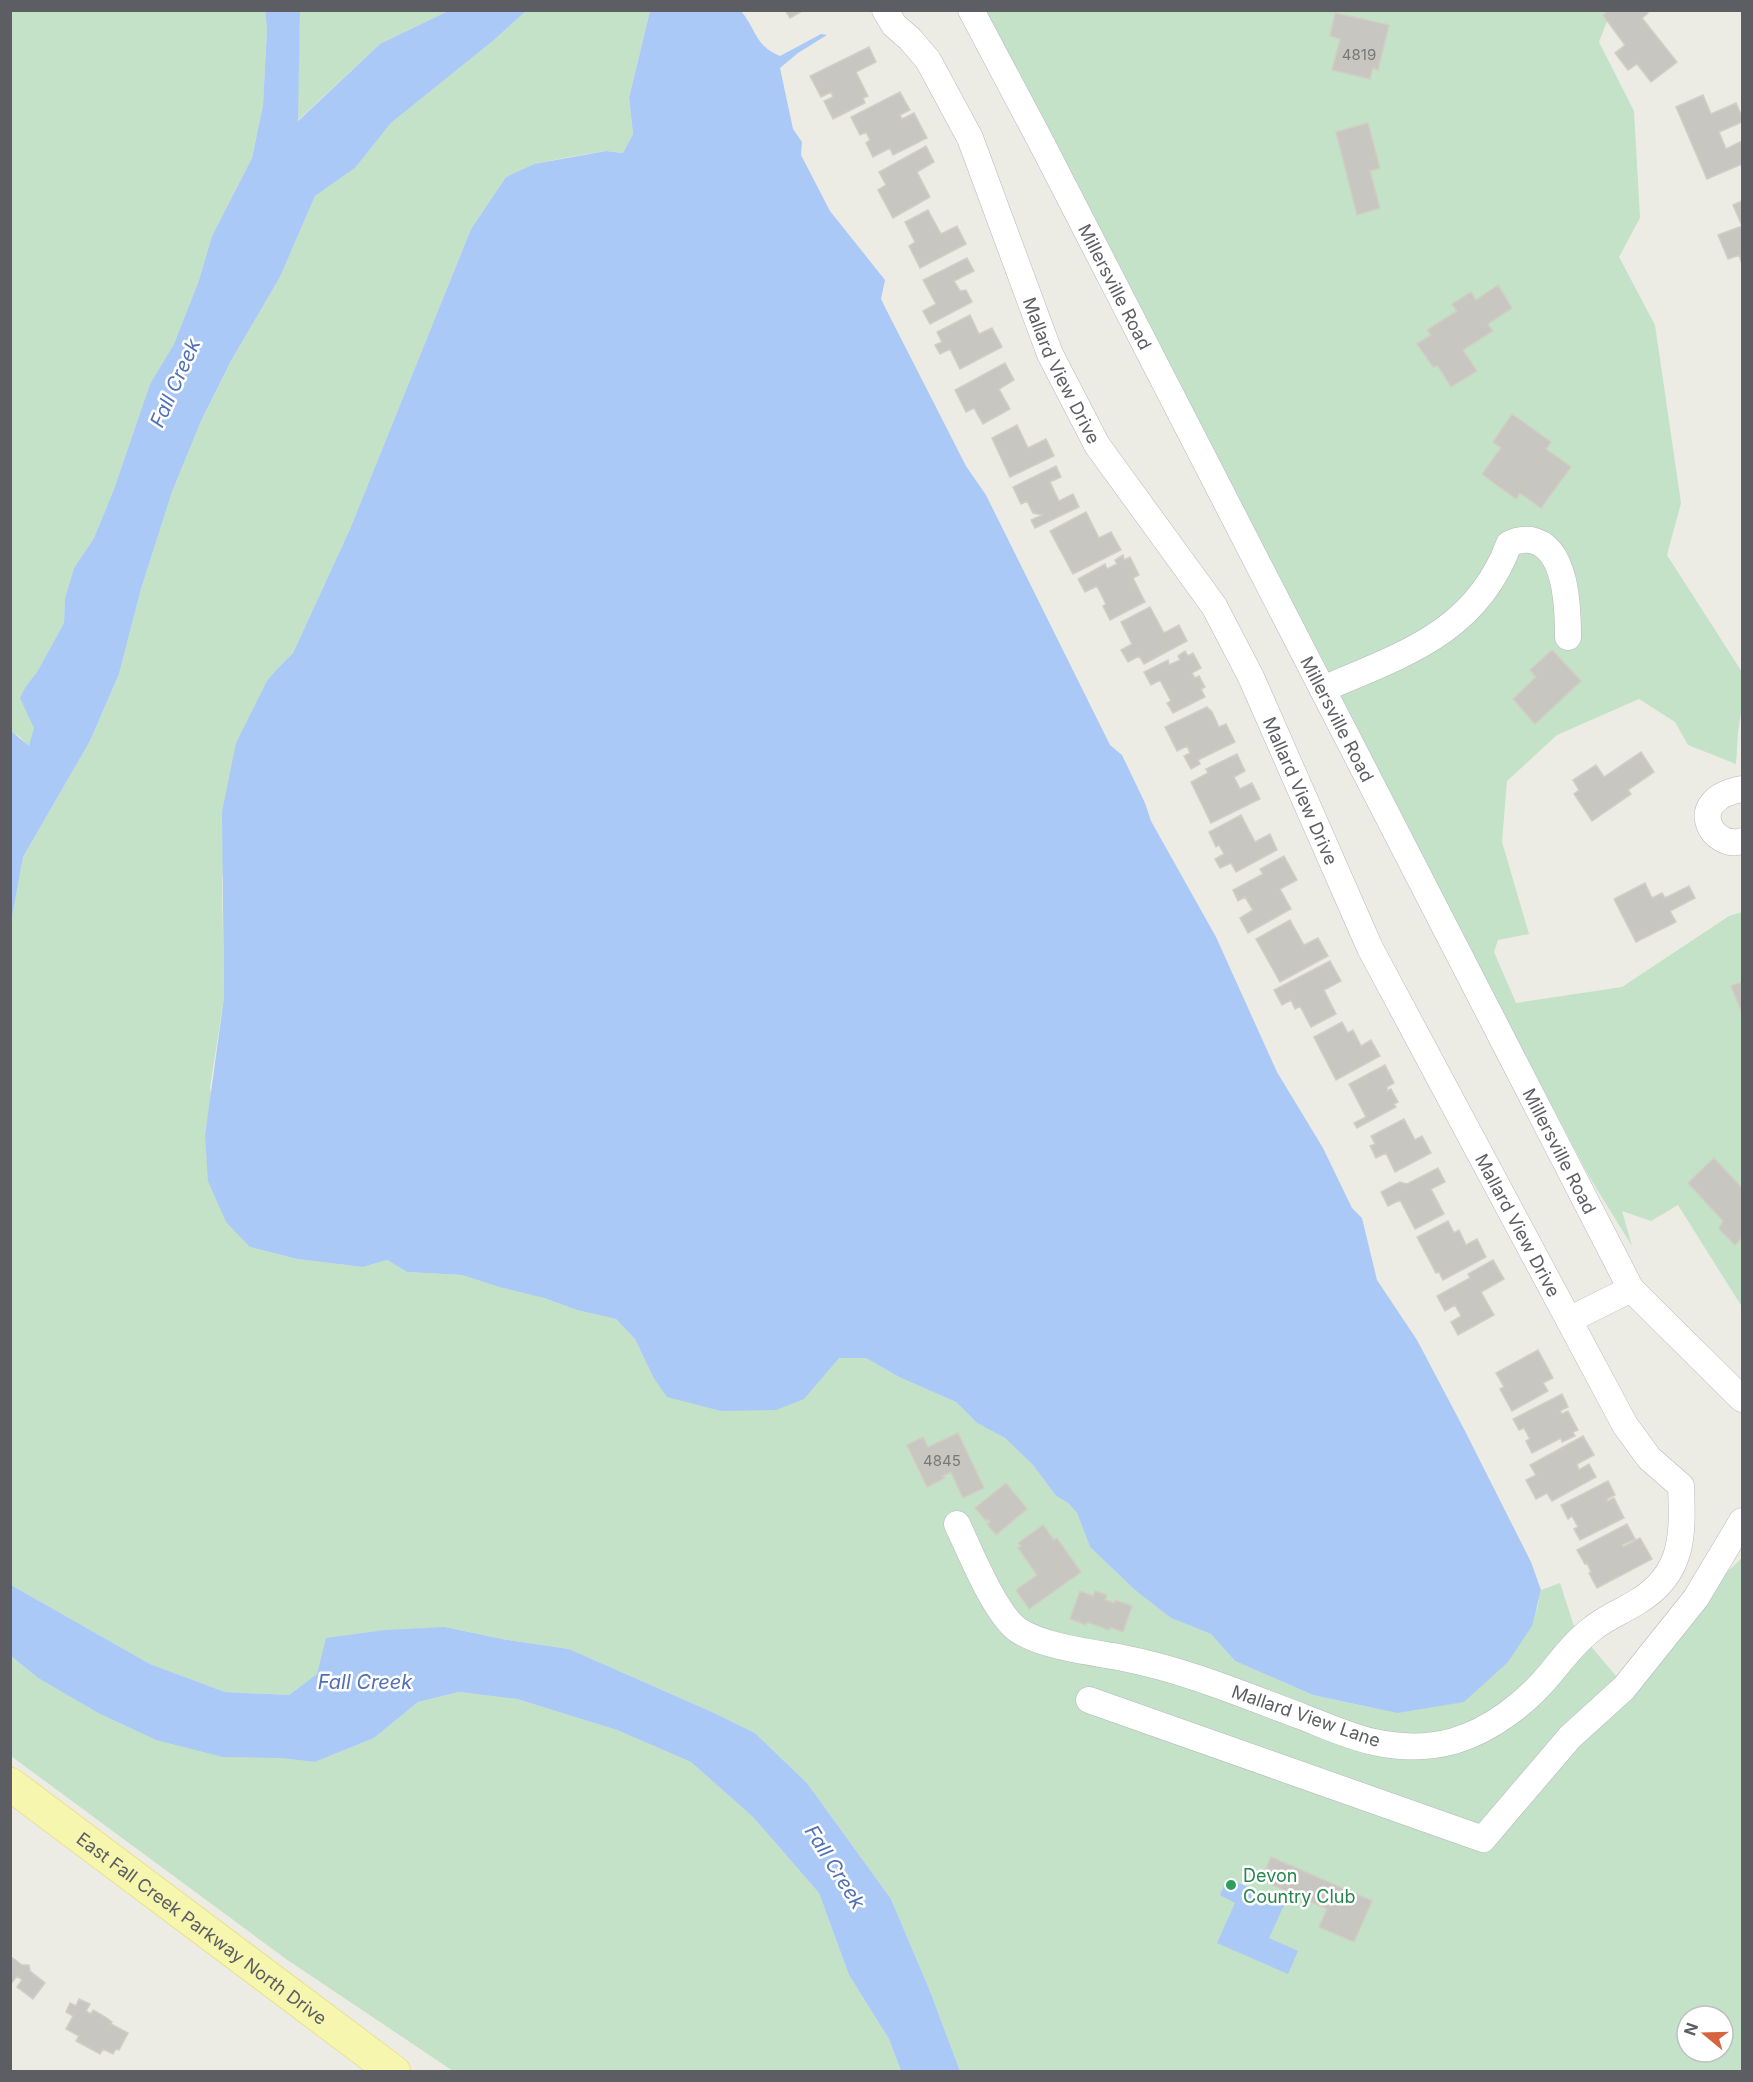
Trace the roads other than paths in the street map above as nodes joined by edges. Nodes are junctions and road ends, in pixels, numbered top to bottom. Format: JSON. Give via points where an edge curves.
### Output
{"nodes":[{"id":1,"x":885,"y":10,"type":"edge"},
{"id":2,"x":971,"y":10,"type":"edge"},
{"id":3,"x":1568,"y":637,"type":"dead end"},
{"id":4,"x":1323,"y":689,"type":"junction"},
{"id":5,"x":1743,"y":789,"type":"edge"},
{"id":6,"x":1743,"y":841,"type":"edge"},
{"id":7,"x":1631,"y":1289,"type":"junction"},
{"id":8,"x":1569,"y":1320,"type":"junction"},
{"id":9,"x":1743,"y":1399,"type":"edge"},
{"id":10,"x":1743,"y":1521,"type":"edge"},
{"id":11,"x":957,"y":1524,"type":"dead end"},
{"id":12,"x":1667,"y":1576,"type":"joint"},
{"id":13,"x":1089,"y":1700,"type":"dead end"},
{"id":14,"x":10,"y":1784,"type":"edge"},
{"id":15,"x":394,"y":2072,"type":"edge"}],
"edges":[{"from":1,"to":8,"type":"street","name":"Mallard View Drive","via":[[928,60],[970,138],[1050,354],[1097,445],[1219,616],[1251,677],[1370,948]]},
{"from":2,"to":4,"type":"street","name":"Millersville Road"},
{"from":3,"to":4,"type":"street","via":[[1564,583],[1559,568],[1545,546],[1515,540],[1509,544],[1489,586],[1449,627],[1396,658]]},
{"from":4,"to":7,"type":"street","name":"Millersville Road"},
{"from":5,"to":6,"type":"street","via":[[1718,797],[1709,808],[1708,818],[1712,830],[1723,839],[1731,843]]},
{"from":7,"to":8,"type":"street"},
{"from":7,"to":9,"type":"street","name":"Millersville Road"},
{"from":8,"to":12,"type":"street","name":"Mallard View Drive","via":[[1631,1436],[1681,1486],[1683,1527],[1679,1550]]},
{"from":10,"to":13,"type":"street","via":[[1696,1598],[1624,1688],[1570,1737],[1483,1839]]},
{"from":11,"to":12,"type":"street","name":"Mallard View Lane","via":[[999,1609],[1009,1623],[1024,1633],[1171,1670],[1362,1739],[1402,1746],[1452,1741],[1490,1725],[1533,1691],[1594,1627],[1644,1598]]},
{"from":14,"to":15,"type":"main road","name":"East Fall Creek Parkway North Drive"}]}
